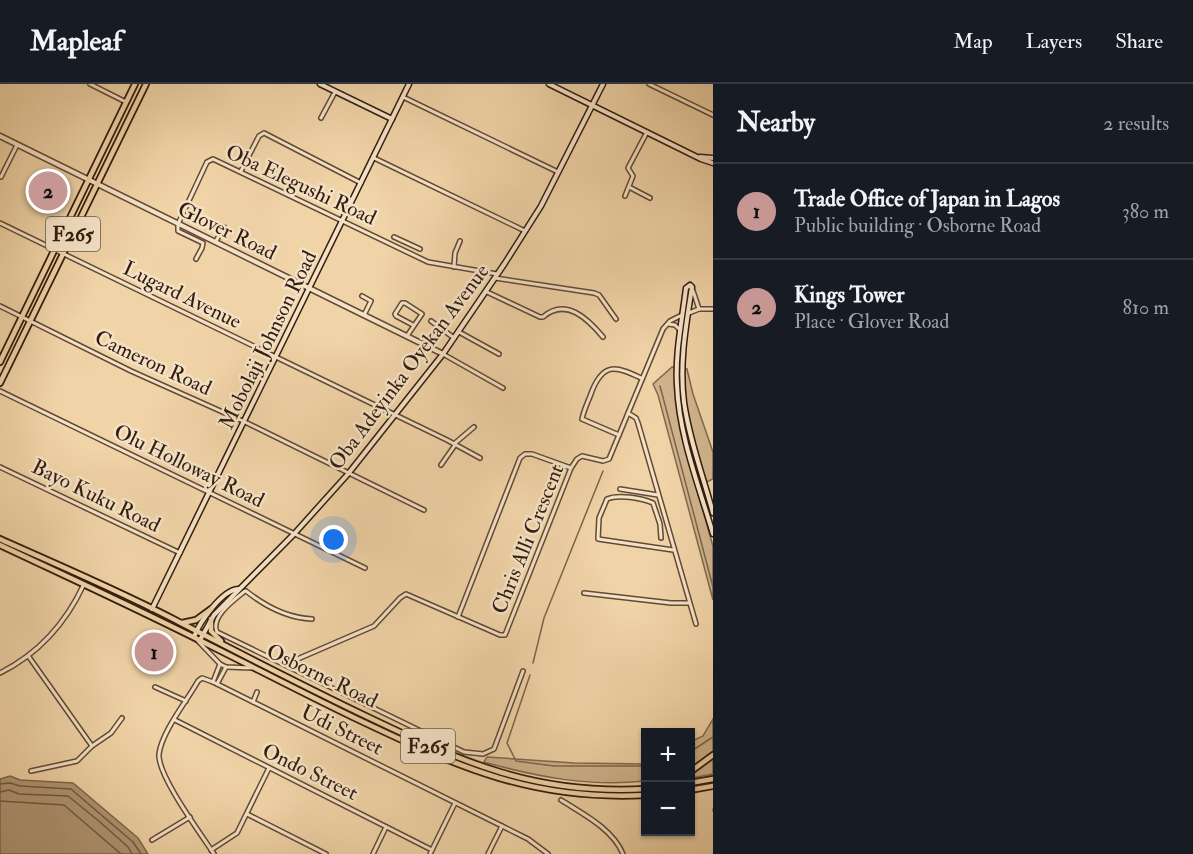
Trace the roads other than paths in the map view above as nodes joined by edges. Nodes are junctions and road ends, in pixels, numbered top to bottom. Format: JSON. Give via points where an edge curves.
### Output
{"nodes":[{"id":1,"x":90,"y":84,"type":"edge"},
{"id":2,"x":146,"y":84,"type":"edge"},
{"id":3,"x":320,"y":84,"type":"edge"},
{"id":4,"x":410,"y":84,"type":"edge"},
{"id":5,"x":549,"y":84,"type":"edge"},
{"id":6,"x":603,"y":84,"type":"edge"},
{"id":7,"x":649,"y":84,"type":"edge"},
{"id":8,"x":134,"y":86,"type":"edge"},
{"id":9,"x":335,"y":92,"type":"junction"},
{"id":10,"x":141,"y":95,"type":"junction"},
{"id":11,"x":403,"y":97,"type":"junction"},
{"id":12,"x":127,"y":102,"type":"junction"},
{"id":13,"x":592,"y":105,"type":"junction"},
{"id":14,"x":713,"y":115,"type":"edge"},
{"id":15,"x":119,"y":118,"type":"junction"},
{"id":16,"x":321,"y":118,"type":"dead end"},
{"id":17,"x":392,"y":119,"type":"junction"},
{"id":18,"x":126,"y":125,"type":"junction"},
{"id":19,"x":647,"y":132,"type":"junction"},
{"id":20,"x":0,"y":136,"type":"edge"},
{"id":21,"x":17,"y":145,"type":"junction"},
{"id":22,"x":696,"y":156,"type":"junction"},
{"id":23,"x":374,"y":158,"type":"junction"},
{"id":24,"x":713,"y":158,"type":"edge"},
{"id":25,"x":713,"y":163,"type":"edge"},
{"id":26,"x":241,"y":171,"type":"junction"},
{"id":27,"x":558,"y":172,"type":"junction"},
{"id":28,"x":1,"y":177,"type":"edge"},
{"id":29,"x":88,"y":180,"type":"junction"},
{"id":30,"x":361,"y":183,"type":"junction"},
{"id":31,"x":97,"y":185,"type":"junction"},
{"id":32,"x":629,"y":187,"type":"junction"},
{"id":33,"x":625,"y":196,"type":"dead end"},
{"id":34,"x":650,"y":198,"type":"dead end"},
{"id":35,"x":342,"y":220,"type":"junction"},
{"id":36,"x":0,"y":223,"type":"edge"},
{"id":37,"x":178,"y":224,"type":"junction"},
{"id":38,"x":224,"y":227,"type":"dead end"},
{"id":39,"x":525,"y":231,"type":"junction"},
{"id":40,"x":394,"y":237,"type":"dead end"},
{"id":41,"x":216,"y":241,"type":"junction"},
{"id":42,"x":460,"y":241,"type":"dead end"},
{"id":43,"x":407,"y":243,"type":"junction"},
{"id":44,"x":420,"y":249,"type":"dead end"},
{"id":45,"x":54,"y":250,"type":"junction"},
{"id":46,"x":404,"y":250,"type":"junction"},
{"id":47,"x":64,"y":254,"type":"junction"},
{"id":48,"x":196,"y":259,"type":"dead end"},
{"id":49,"x":454,"y":267,"type":"junction"},
{"id":50,"x":497,"y":277,"type":"junction"},
{"id":51,"x":692,"y":287,"type":"junction"},
{"id":52,"x":310,"y":288,"type":"junction"},
{"id":53,"x":487,"y":292,"type":"junction"},
{"id":54,"x":362,"y":296,"type":"dead end"},
{"id":55,"x":0,"y":306,"type":"edge"},
{"id":56,"x":699,"y":309,"type":"junction"},
{"id":57,"x":713,"y":309,"type":"edge"},
{"id":58,"x":688,"y":314,"type":"junction"},
{"id":59,"x":364,"y":315,"type":"junction"},
{"id":60,"x":682,"y":315,"type":"junction"},
{"id":61,"x":22,"y":316,"type":"junction"},
{"id":62,"x":616,"y":319,"type":"dead end"},
{"id":63,"x":31,"y":320,"type":"junction"},
{"id":64,"x":431,"y":321,"type":"dead end"},
{"id":65,"x":668,"y":324,"type":"junction"},
{"id":66,"x":413,"y":325,"type":"junction"},
{"id":67,"x":680,"y":331,"type":"junction"},
{"id":68,"x":458,"y":332,"type":"junction"},
{"id":69,"x":407,"y":336,"type":"junction"},
{"id":70,"x":603,"y":337,"type":"dead end"},
{"id":71,"x":454,"y":338,"type":"junction"},
{"id":72,"x":443,"y":354,"type":"junction"},
{"id":73,"x":499,"y":354,"type":"dead end"},
{"id":74,"x":275,"y":357,"type":"junction"},
{"id":75,"x":0,"y":362,"type":"edge"},
{"id":76,"x":641,"y":378,"type":"junction"},
{"id":77,"x":0,"y":383,"type":"edge"},
{"id":78,"x":503,"y":388,"type":"dead end"},
{"id":79,"x":0,"y":391,"type":"edge"},
{"id":80,"x":628,"y":413,"type":"junction"},
{"id":81,"x":395,"y":415,"type":"junction"},
{"id":82,"x":245,"y":422,"type":"junction"},
{"id":83,"x":474,"y":427,"type":"dead end"},
{"id":84,"x":619,"y":435,"type":"junction"},
{"id":85,"x":455,"y":445,"type":"junction"},
{"id":86,"x":480,"y":458,"type":"dead end"},
{"id":87,"x":441,"y":465,"type":"dead end"},
{"id":88,"x":0,"y":467,"type":"edge"},
{"id":89,"x":572,"y":468,"type":"junction"},
{"id":90,"x":348,"y":474,"type":"junction"},
{"id":91,"x":620,"y":489,"type":"dead end"},
{"id":92,"x":210,"y":494,"type":"junction"},
{"id":93,"x":658,"y":495,"type":"junction"},
{"id":94,"x":712,"y":506,"type":"edge"},
{"id":95,"x":424,"y":510,"type":"dead end"},
{"id":96,"x":713,"y":513,"type":"edge"},
{"id":97,"x":295,"y":533,"type":"junction"},
{"id":98,"x":713,"y":534,"type":"edge"},
{"id":99,"x":661,"y":538,"type":"dead end"},
{"id":100,"x":0,"y":539,"type":"edge"},
{"id":101,"x":0,"y":545,"type":"edge"},
{"id":102,"x":673,"y":550,"type":"junction"},
{"id":103,"x":180,"y":553,"type":"junction"},
{"id":104,"x":365,"y":568,"type":"dead end"},
{"id":105,"x":84,"y":584,"type":"junction"},
{"id":106,"x":239,"y":588,"type":"junction"},
{"id":107,"x":245,"y":591,"type":"junction"},
{"id":108,"x":584,"y":593,"type":"dead end"},
{"id":109,"x":688,"y":603,"type":"junction"},
{"id":110,"x":152,"y":609,"type":"junction"},
{"id":111,"x":211,"y":609,"type":"junction"},
{"id":112,"x":458,"y":617,"type":"junction"},
{"id":113,"x":211,"y":619,"type":"junction"},
{"id":114,"x":312,"y":619,"type":"dead end"},
{"id":115,"x":180,"y":622,"type":"junction"},
{"id":116,"x":696,"y":624,"type":"dead end"},
{"id":117,"x":196,"y":631,"type":"junction"},
{"id":118,"x":202,"y":634,"type":"junction"},
{"id":119,"x":194,"y":637,"type":"junction"},
{"id":120,"x":200,"y":640,"type":"junction"},
{"id":121,"x":228,"y":647,"type":"junction"},
{"id":122,"x":29,"y":657,"type":"junction"},
{"id":123,"x":220,"y":664,"type":"junction"},
{"id":124,"x":286,"y":664,"type":"junction"},
{"id":125,"x":226,"y":667,"type":"junction"},
{"id":126,"x":255,"y":668,"type":"junction"},
{"id":127,"x":523,"y":671,"type":"dead end"},
{"id":128,"x":0,"y":673,"type":"edge"},
{"id":129,"x":213,"y":682,"type":"junction"},
{"id":130,"x":218,"y":684,"type":"junction"},
{"id":131,"x":155,"y":687,"type":"dead end"},
{"id":132,"x":258,"y":692,"type":"dead end"},
{"id":133,"x":186,"y":702,"type":"junction"},
{"id":134,"x":253,"y":702,"type":"junction"},
{"id":135,"x":122,"y":718,"type":"dead end"},
{"id":136,"x":175,"y":720,"type":"junction"},
{"id":137,"x":93,"y":746,"type":"junction"},
{"id":138,"x":713,"y":755,"type":"edge"},
{"id":139,"x":269,"y":768,"type":"junction"},
{"id":140,"x":695,"y":768,"type":"edge"},
{"id":141,"x":31,"y":771,"type":"dead end"},
{"id":142,"x":713,"y":779,"type":"edge"},
{"id":143,"x":695,"y":782,"type":"edge"},
{"id":144,"x":713,"y":786,"type":"edge"},
{"id":145,"x":641,"y":788,"type":"edge"},
{"id":146,"x":695,"y":789,"type":"edge"},
{"id":147,"x":641,"y":795,"type":"edge"},
{"id":148,"x":561,"y":800,"type":"dead end"},
{"id":149,"x":455,"y":803,"type":"junction"},
{"id":150,"x":247,"y":814,"type":"junction"},
{"id":151,"x":190,"y":817,"type":"junction"},
{"id":152,"x":386,"y":826,"type":"junction"},
{"id":153,"x":502,"y":826,"type":"junction"},
{"id":154,"x":152,"y":840,"type":"dead end"},
{"id":155,"x":211,"y":850,"type":"junction"},
{"id":156,"x":319,"y":852,"type":"edge"},
{"id":157,"x":431,"y":852,"type":"edge"},
{"id":158,"x":214,"y":854,"type":"edge"},
{"id":159,"x":326,"y":854,"type":"edge"},
{"id":160,"x":373,"y":854,"type":"edge"},
{"id":161,"x":488,"y":854,"type":"edge"},
{"id":162,"x":548,"y":854,"type":"edge"},
{"id":163,"x":623,"y":854,"type":"edge"}],
"edges":[{"from":1,"to":12,"type":"street"},
{"from":2,"to":10,"type":"main road","number":"F265"},
{"from":3,"to":9,"type":"main road"},
{"from":4,"to":11,"type":"main road","name":"Mobolaji Johnson Road"},
{"from":5,"to":13,"type":"main road"},
{"from":6,"to":13,"type":"main road","name":"Oba Adeyinka Oyekan Avenue"},
{"from":7,"to":14,"type":"street"},
{"from":8,"to":10,"type":"main road"},
{"from":8,"to":12,"type":"main road","number":"F265"},
{"from":9,"to":16,"type":"street"},
{"from":9,"to":17,"type":"main road"},
{"from":10,"to":18,"type":"main road","number":"F265"},
{"from":11,"to":17,"type":"main road","name":"Mobolaji Johnson Road"},
{"from":11,"to":27,"type":"street"},
{"from":12,"to":15,"type":"main road","number":"F265"},
{"from":13,"to":19,"type":"main road"},
{"from":13,"to":27,"type":"main road","name":"Oba Adeyinka Oyekan Avenue"},
{"from":15,"to":18,"type":"main road"},
{"from":15,"to":29,"type":"main road","number":"F265"},
{"from":17,"to":23,"type":"main road","name":"Mobolaji Johnson Road"},
{"from":18,"to":31,"type":"main road","number":"F265"},
{"from":19,"to":22,"type":"main road"},
{"from":19,"to":32,"type":"street","via":[[628,168],[633,176]]},
{"from":20,"to":21,"type":"main road","name":"Glover Road"},
{"from":21,"to":28,"type":"street"},
{"from":21,"to":29,"type":"main road","name":"Glover Road"},
{"from":22,"to":24,"type":"main road"},
{"from":22,"to":25,"type":"main road"},
{"from":23,"to":30,"type":"main road","name":"Mobolaji Johnson Road"},
{"from":23,"to":39,"type":"street"},
{"from":26,"to":30,"type":"street","via":[[264,133]]},
{"from":26,"to":35,"type":"street","name":"Oba Elegushi Road"},
{"from":26,"to":37,"type":"street","name":"Oba Elegushi Road","via":[[210,159]]},
{"from":27,"to":39,"type":"main road","name":"Oba Adeyinka Oyekan Avenue"},
{"from":29,"to":31,"type":"main road","name":"Glover Road"},
{"from":29,"to":45,"type":"main road","number":"F265"},
{"from":30,"to":35,"type":"main road","name":"Mobolaji Johnson Road"},
{"from":31,"to":37,"type":"main road","name":"Glover Road"},
{"from":31,"to":47,"type":"main road","number":"F265"},
{"from":32,"to":33,"type":"street"},
{"from":32,"to":34,"type":"street"},
{"from":35,"to":46,"type":"street","name":"Oba Elegushi Road"},
{"from":35,"to":52,"type":"main road","name":"Mobolaji Johnson Road"},
{"from":36,"to":45,"type":"street","name":"Lugard Avenue"},
{"from":37,"to":41,"type":"main road","name":"Glover Road"},
{"from":37,"to":48,"type":"street","via":[[178,231],[202,243]]},
{"from":38,"to":41,"type":"street"},
{"from":39,"to":50,"type":"main road","name":"Oba Adeyinka Oyekan Avenue"},
{"from":40,"to":43,"type":"street"},
{"from":41,"to":52,"type":"main road","name":"Glover Road"},
{"from":42,"to":49,"type":"street"},
{"from":43,"to":44,"type":"street"},
{"from":43,"to":46,"type":"street"},
{"from":45,"to":47,"type":"street","name":"Lugard Avenue"},
{"from":45,"to":61,"type":"main road","number":"F265"},
{"from":46,"to":49,"type":"street","name":"Oba Elegushi Road","via":[[428,262]]},
{"from":47,"to":63,"type":"main road","number":"F265"},
{"from":47,"to":74,"type":"street","name":"Lugard Avenue"},
{"from":49,"to":50,"type":"street","name":"Oba Elegushi Road"},
{"from":50,"to":53,"type":"main road","name":"Oba Adeyinka Oyekan Avenue"},
{"from":50,"to":62,"type":"street","name":"Oba Elegushi Road","via":[[594,293]]},
{"from":51,"to":56,"type":"street"},
{"from":51,"to":58,"type":"main road"},
{"from":51,"to":60,"type":"main road","via":[[686,288]]},
{"from":52,"to":59,"type":"main road","name":"Glover Road"},
{"from":52,"to":74,"type":"main road","name":"Mobolaji Johnson Road"},
{"from":53,"to":68,"type":"main road","name":"Oba Adeyinka Oyekan Avenue"},
{"from":53,"to":70,"type":"street","via":[[540,317],[562,308],[590,321]]},
{"from":54,"to":59,"type":"street","via":[[371,301]]},
{"from":55,"to":61,"type":"street","name":"Cameron Road"},
{"from":56,"to":57,"type":"street"},
{"from":56,"to":58,"type":"street"},
{"from":58,"to":94,"type":"main road","via":[[682,371],[684,402]]},
{"from":59,"to":69,"type":"main road","name":"Glover Road"},
{"from":60,"to":65,"type":"street","name":"Chris Alli Crescent"},
{"from":60,"to":67,"type":"main road"},
{"from":61,"to":63,"type":"street","name":"Cameron Road"},
{"from":61,"to":75,"type":"main road","number":"F265"},
{"from":63,"to":77,"type":"main road","number":"F265"},
{"from":63,"to":82,"type":"street","name":"Cameron Road","via":[[131,371]]},
{"from":64,"to":71,"type":"street"},
{"from":65,"to":67,"type":"street"},
{"from":65,"to":76,"type":"street","name":"Chris Alli Crescent"},
{"from":66,"to":66,"type":"street","via":[[396,316],[402,303],[421,312]]},
{"from":66,"to":69,"type":"street"},
{"from":67,"to":98,"type":"main road","via":[[676,370],[681,419]]},
{"from":68,"to":71,"type":"main road","name":"Oba Adeyinka Oyekan Avenue"},
{"from":68,"to":73,"type":"street"},
{"from":69,"to":72,"type":"main road","name":"Glover Road"},
{"from":71,"to":72,"type":"main road","name":"Oba Adeyinka Oyekan Avenue"},
{"from":72,"to":78,"type":"street","name":"Glover Road"},
{"from":72,"to":81,"type":"main road","name":"Oba Adeyinka Oyekan Avenue"},
{"from":74,"to":81,"type":"street","name":"Lugard Avenue"},
{"from":74,"to":82,"type":"main road","name":"Mobolaji Johnson Road"},
{"from":76,"to":80,"type":"street","name":"Chris Alli Crescent"},
{"from":76,"to":84,"type":"street","via":[[608,369],[595,384],[582,418]]},
{"from":79,"to":92,"type":"street","name":"Olu Holloway Road"},
{"from":80,"to":84,"type":"street","name":"Chris Alli Crescent"},
{"from":80,"to":93,"type":"street","via":[[638,423]]},
{"from":81,"to":85,"type":"street","name":"Lugard Avenue"},
{"from":81,"to":90,"type":"main road","name":"Oba Adeyinka Oyekan Avenue"},
{"from":82,"to":90,"type":"street","name":"Cameron Road"},
{"from":82,"to":92,"type":"main road","name":"Mobolaji Johnson Road"},
{"from":83,"to":85,"type":"street"},
{"from":84,"to":89,"type":"street","name":"Chris Alli Crescent","via":[[606,461],[582,456]]},
{"from":85,"to":86,"type":"street","name":"Lugard Avenue"},
{"from":85,"to":87,"type":"street"},
{"from":88,"to":103,"type":"street","name":"Bayo Kuku Road"},
{"from":89,"to":112,"type":"street","via":[[532,454],[520,458]]},
{"from":89,"to":112,"type":"street","name":"Chris Alli Crescent","via":[[505,635]]},
{"from":90,"to":95,"type":"street","name":"Cameron Road"},
{"from":90,"to":97,"type":"main road","name":"Oba Adeyinka Oyekan Avenue"},
{"from":91,"to":93,"type":"street"},
{"from":92,"to":97,"type":"street","name":"Olu Holloway Road"},
{"from":92,"to":103,"type":"main road","name":"Mobolaji Johnson Road"},
{"from":93,"to":102,"type":"street"},
{"from":94,"to":96,"type":"main road"},
{"from":97,"to":104,"type":"street","name":"Olu Holloway Road"},
{"from":97,"to":106,"type":"main road","name":"Oba Adeyinka Oyekan Avenue"},
{"from":99,"to":102,"type":"street","via":[[653,502],[613,496],[608,499],[597,537]]},
{"from":100,"to":110,"type":"main road","name":"Osborne Road","number":"F265"},
{"from":101,"to":105,"type":"main road","name":"Osborne Road","number":"F265"},
{"from":102,"to":109,"type":"street"},
{"from":103,"to":110,"type":"main road","name":"Mobolaji Johnson Road"},
{"from":105,"to":119,"type":"main road","name":"Osborne Road","number":"F265"},
{"from":105,"to":122,"type":"street","via":[[67,616]]},
{"from":106,"to":107,"type":"street"},
{"from":106,"to":111,"type":"main road"},
{"from":106,"to":113,"type":"main road","name":"Oba Adeyinka Oyekan Avenue"},
{"from":107,"to":114,"type":"street","via":[[280,612]]},
{"from":107,"to":124,"type":"street","via":[[216,620],[216,630]]},
{"from":108,"to":109,"type":"street"},
{"from":109,"to":116,"type":"street"},
{"from":110,"to":115,"type":"main road","name":"Osborne Road","number":"F265"},
{"from":111,"to":115,"type":"main road","via":[[191,622]]},
{"from":111,"to":117,"type":"main road"},
{"from":112,"to":124,"type":"street","name":"Chris Alli Crescent","via":[[406,594],[374,626]]},
{"from":113,"to":118,"type":"main road","name":"Oba Adeyinka Oyekan Avenue"},
{"from":113,"to":121,"type":"main road","via":[[211,631]]},
{"from":115,"to":117,"type":"main road","name":"Osborne Road","number":"F265"},
{"from":117,"to":118,"type":"main road","name":"Osborne Road","number":"F265"},
{"from":117,"to":119,"type":"main road"},
{"from":118,"to":120,"type":"main road","name":"Oba Adeyinka Oyekan Avenue"},
{"from":118,"to":121,"type":"main road","name":"Osborne Road","number":"F265"},
{"from":119,"to":120,"type":"main road","name":"Osborne Road","number":"F265"},
{"from":119,"to":123,"type":"street"},
{"from":120,"to":126,"type":"main road","name":"Osborne Road","number":"F265"},
{"from":121,"to":145,"type":"main road","name":"Osborne Road","number":"F265","via":[[293,682],[485,769],[549,785]]},
{"from":122,"to":128,"type":"street"},
{"from":122,"to":137,"type":"street"},
{"from":123,"to":125,"type":"street"},
{"from":123,"to":129,"type":"street"},
{"from":124,"to":127,"type":"street","via":[[442,743],[476,754],[494,749]]},
{"from":125,"to":126,"type":"street"},
{"from":125,"to":130,"type":"street"},
{"from":126,"to":147,"type":"main road","name":"Osborne Road","number":"F265","via":[[425,752],[485,775],[559,792]]},
{"from":129,"to":130,"type":"street","name":"Udi Street"},
{"from":129,"to":133,"type":"street","via":[[200,679]]},
{"from":130,"to":134,"type":"street","name":"Udi Street"},
{"from":131,"to":133,"type":"street"},
{"from":132,"to":134,"type":"street"},
{"from":133,"to":136,"type":"street"},
{"from":134,"to":149,"type":"street","name":"Udi Street"},
{"from":135,"to":137,"type":"street","via":[[111,733]]},
{"from":136,"to":139,"type":"street","name":"Ondo Street"},
{"from":136,"to":151,"type":"street","via":[[159,755],[166,779]]},
{"from":137,"to":141,"type":"street","via":[[77,761]]},
{"from":138,"to":140,"type":"main road"},
{"from":139,"to":150,"type":"street"},
{"from":139,"to":152,"type":"street","name":"Ondo Street"},
{"from":142,"to":143,"type":"main road"},
{"from":144,"to":146,"type":"main road"},
{"from":148,"to":163,"type":"street","via":[[603,829]]},
{"from":149,"to":153,"type":"street","name":"Udi Street"},
{"from":149,"to":157,"type":"street"},
{"from":150,"to":155,"type":"street","via":[[237,833]]},
{"from":150,"to":156,"type":"street"},
{"from":151,"to":154,"type":"street"},
{"from":151,"to":155,"type":"street"},
{"from":152,"to":157,"type":"street","name":"Ondo Street"},
{"from":152,"to":160,"type":"street"},
{"from":153,"to":161,"type":"street"},
{"from":153,"to":162,"type":"street","name":"Udi Street"},
{"from":155,"to":158,"type":"street"},
{"from":156,"to":159,"type":"street"}]}
